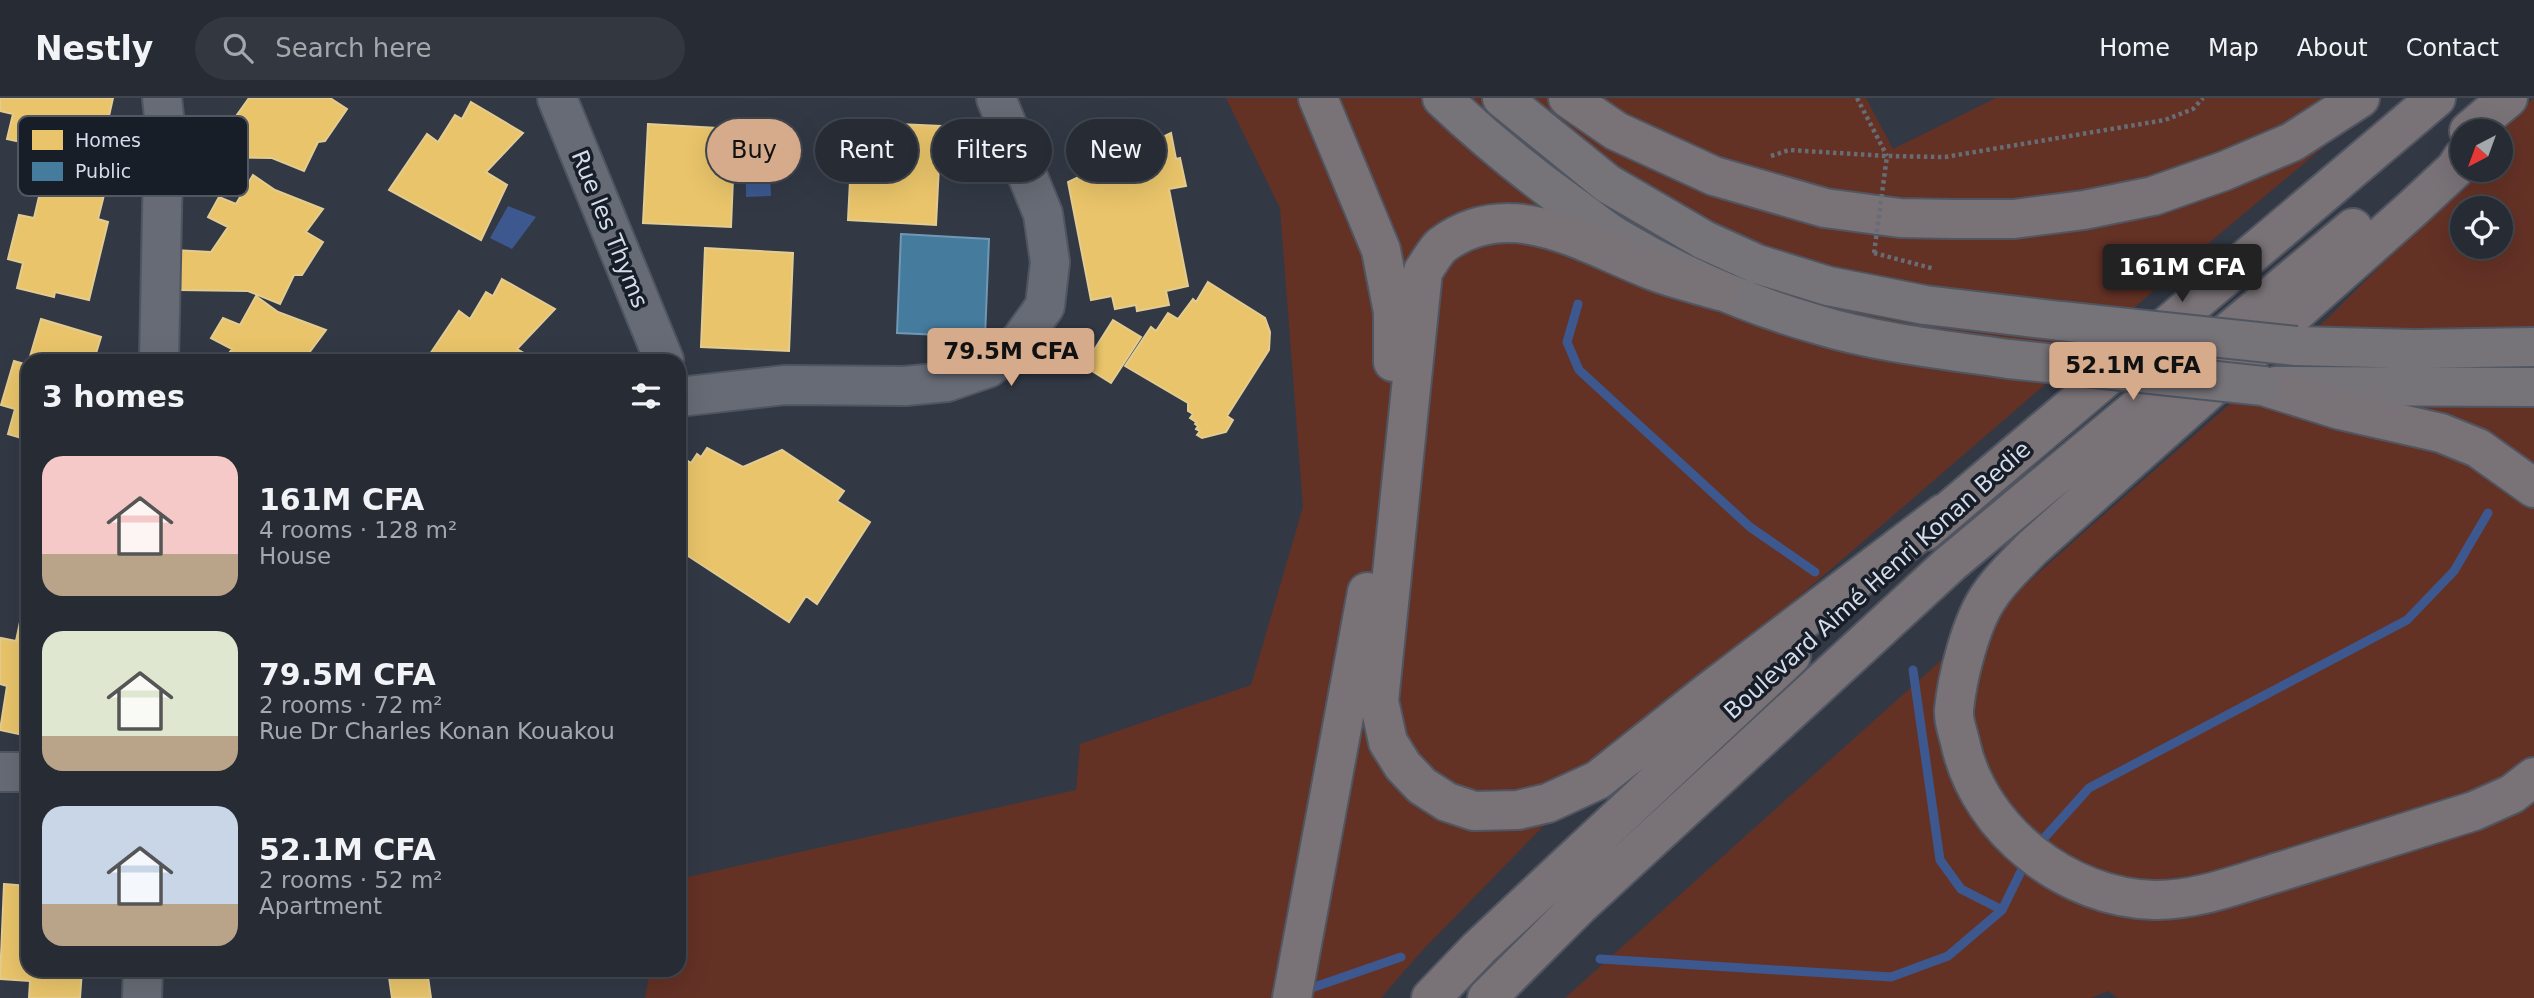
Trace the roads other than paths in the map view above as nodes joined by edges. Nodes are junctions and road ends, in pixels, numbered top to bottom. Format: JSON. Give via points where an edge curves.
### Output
{"nodes":[{"id":1,"x":162,"y":98,"type":"edge"},
{"id":2,"x":557,"y":98,"type":"edge"},
{"id":3,"x":996,"y":98,"type":"edge"},
{"id":4,"x":1318,"y":98,"type":"edge"},
{"id":5,"x":1442,"y":98,"type":"edge"},
{"id":6,"x":1502,"y":98,"type":"edge"},
{"id":7,"x":1568,"y":98,"type":"edge"},
{"id":8,"x":2360,"y":98,"type":"edge"},
{"id":9,"x":2436,"y":98,"type":"edge"},
{"id":10,"x":164,"y":116,"type":"edge"},
{"id":11,"x":2450,"y":149,"type":"edge"},
{"id":12,"x":2450,"y":174,"type":"edge"},
{"id":13,"x":162,"y":196,"type":"edge"},
{"id":14,"x":1720,"y":291,"type":"junction"},
{"id":15,"x":2534,"y":347,"type":"edge"},
{"id":16,"x":159,"y":354,"type":"edge"},
{"id":17,"x":662,"y":354,"type":"edge"},
{"id":18,"x":2263,"y":386,"type":"junction"},
{"id":19,"x":2534,"y":387,"type":"edge"},
{"id":20,"x":686,"y":396,"type":"edge"},
{"id":21,"x":2534,"y":488,"type":"edge"},
{"id":22,"x":1944,"y":513,"type":"junction"},
{"id":23,"x":0,"y":772,"type":"edge"},
{"id":24,"x":21,"y":772,"type":"edge"},
{"id":25,"x":2534,"y":777,"type":"edge"},
{"id":26,"x":143,"y":977,"type":"edge"},
{"id":27,"x":1500,"y":985,"type":"edge"},
{"id":28,"x":142,"y":998,"type":"edge"},
{"id":29,"x":1292,"y":998,"type":"edge"},
{"id":30,"x":1431,"y":998,"type":"edge"}],
"edges":[{"from":1,"to":10,"type":"street"},
{"from":2,"to":17,"type":"street","name":"Rue les Thyms"},
{"from":3,"to":20,"type":"street","via":[[1043,214],[1050,262],[1045,306],[1020,341],[988,368],[947,382],[785,385]]},
{"from":4,"to":29,"type":"highway","via":[[1381,250],[1393,312],[1393,381],[1367,591]]},
{"from":5,"to":14,"type":"main road","via":[[1541,183],[1616,237]]},
{"from":6,"to":15,"type":"main road","bridge":true,"via":[[1608,184],[1704,240],[1757,264],[1828,286],[1913,303],[2296,346]]},
{"from":7,"to":8,"type":"highway","via":[[1616,131],[1714,176],[1825,208],[1900,218],[2014,219],[2153,196],[2292,142]]},
{"from":9,"to":22,"type":"highway","name":"Boulevard Aimé Henri Konan Bedie"},
{"from":11,"to":27,"type":"highway","name":"Boulevard Aimé Henri Konan Bedie","via":[[1951,563],[1580,905]]},
{"from":12,"to":25,"type":"highway","via":[[2032,548],[1989,596],[1964,653],[1953,713],[1967,771],[1986,806],[2031,852],[2082,886],[2155,901],[2208,893],[2474,811],[2512,794]]},
{"from":13,"to":16,"type":"street"},
{"from":14,"to":18,"type":"main road","bridge":true,"via":[[1856,334],[2009,359]]},
{"from":14,"to":22,"type":"highway","via":[[1659,273],[1535,224],[1500,222],[1468,231],[1441,246],[1423,271],[1379,701],[1388,742],[1422,786],[1447,802],[1474,811],[1518,810],[1548,803],[1598,780]]},
{"from":18,"to":19,"type":"main road"},
{"from":18,"to":21,"type":"highway","via":[[2340,410],[2441,433],[2478,448]]},
{"from":22,"to":30,"type":"highway","name":"Boulevard Aimé Henri Konan Bedie"},
{"from":23,"to":24,"type":"street"},
{"from":26,"to":28,"type":"street"}]}
